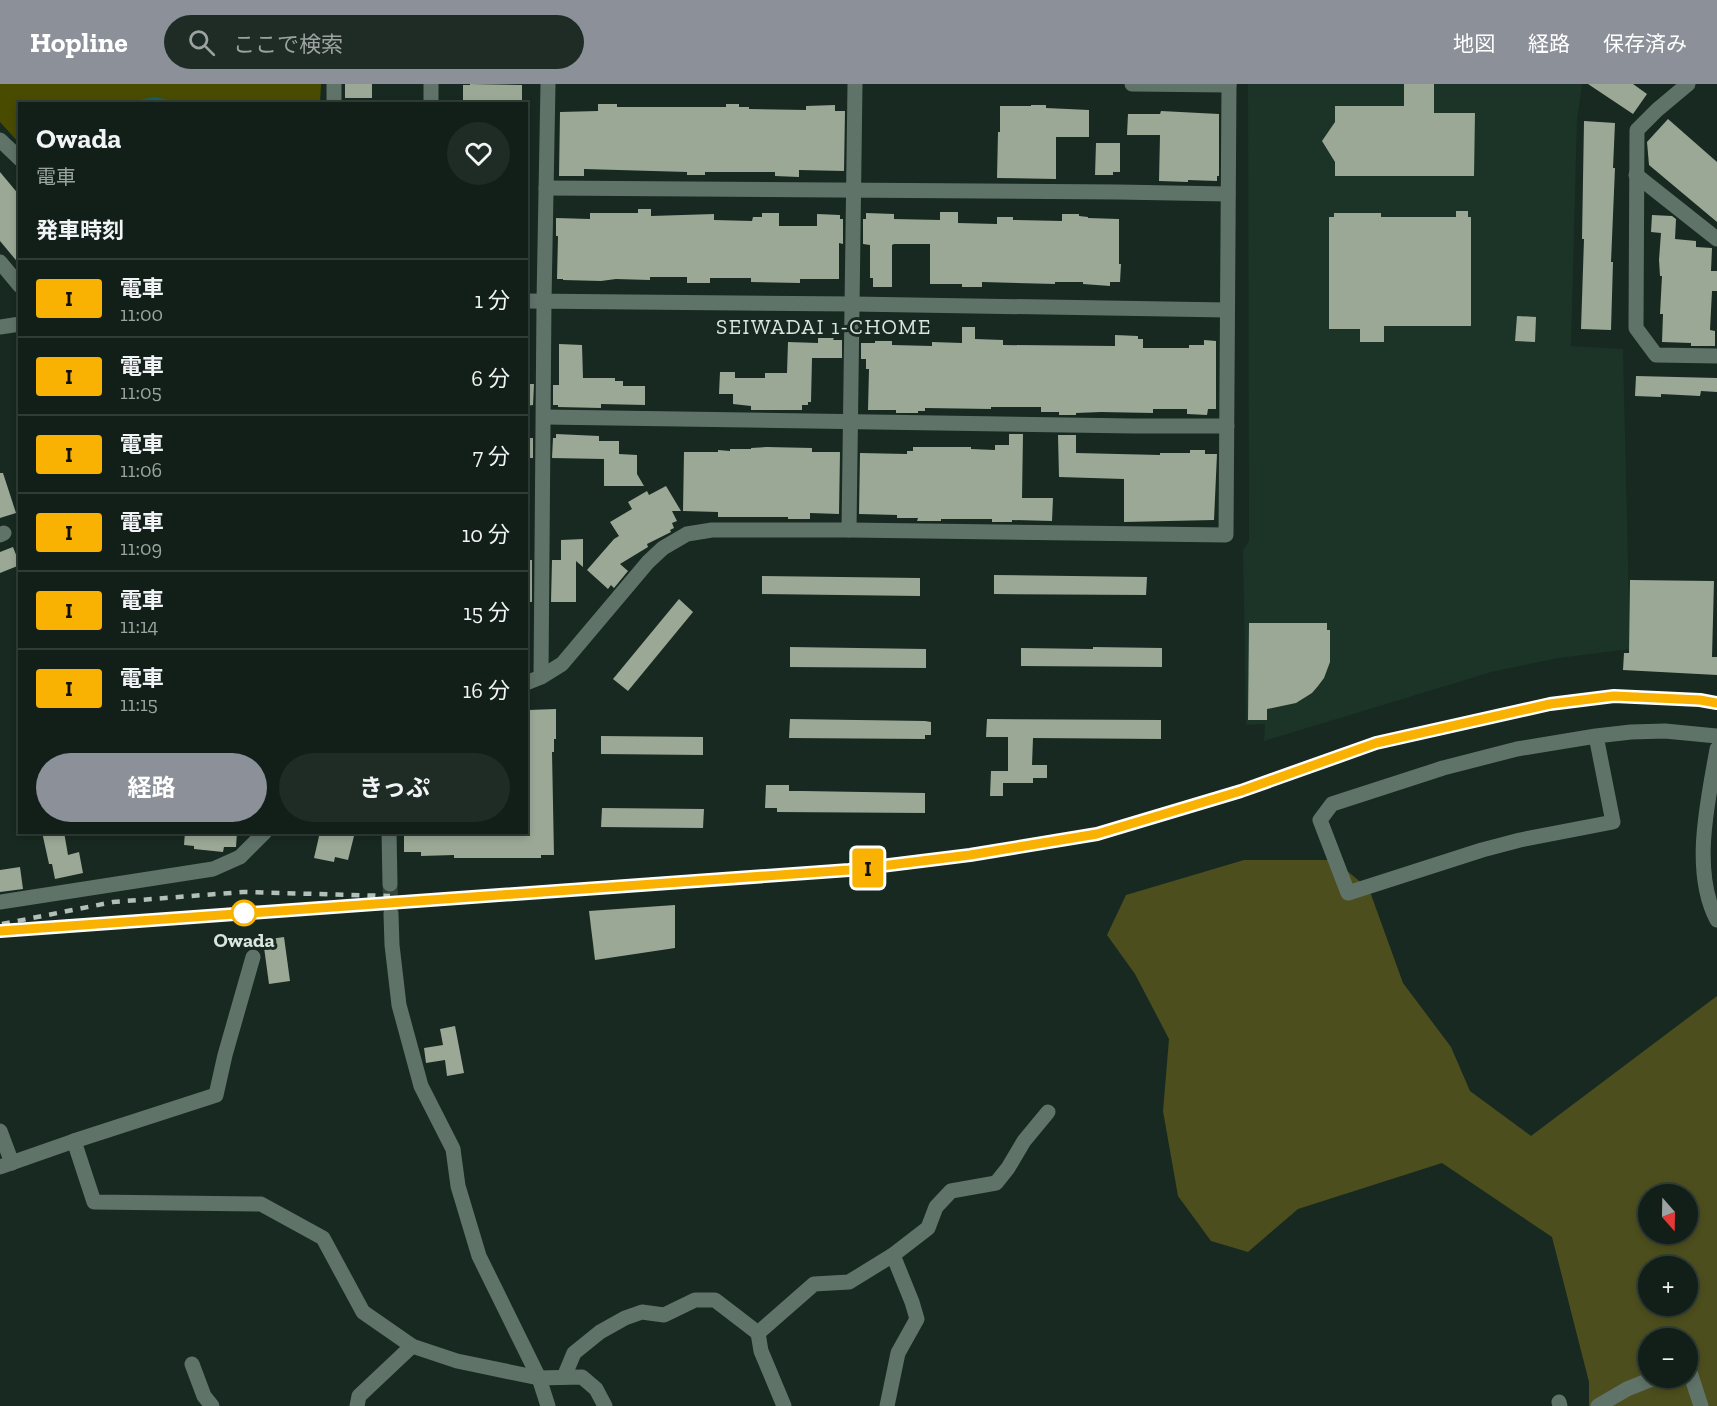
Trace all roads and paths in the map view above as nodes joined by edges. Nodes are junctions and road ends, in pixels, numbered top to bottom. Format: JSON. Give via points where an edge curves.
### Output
{"nodes":[{"id":1,"x":334,"y":84,"type":"edge"},
{"id":2,"x":431,"y":84,"type":"edge"},
{"id":3,"x":548,"y":84,"type":"edge"},
{"id":4,"x":855,"y":84,"type":"edge"},
{"id":5,"x":1132,"y":84,"type":"edge"},
{"id":6,"x":1688,"y":84,"type":"edge"},
{"id":7,"x":1229,"y":85,"type":"edge"},
{"id":8,"x":334,"y":102,"type":"edge"},
{"id":9,"x":431,"y":102,"type":"edge"},
{"id":10,"x":0,"y":140,"type":"edge"},
{"id":11,"x":18,"y":157,"type":"edge"},
{"id":12,"x":1636,"y":175,"type":"junction"},
{"id":13,"x":546,"y":188,"type":"junction"},
{"id":14,"x":853,"y":190,"type":"junction"},
{"id":15,"x":1228,"y":194,"type":"junction"},
{"id":16,"x":1717,"y":239,"type":"edge"},
{"id":17,"x":0,"y":262,"type":"edge"},
{"id":18,"x":18,"y":284,"type":"edge"},
{"id":19,"x":528,"y":301,"type":"edge"},
{"id":20,"x":544,"y":301,"type":"junction"},
{"id":21,"x":853,"y":304,"type":"junction"},
{"id":22,"x":1227,"y":310,"type":"junction"},
{"id":23,"x":18,"y":324,"type":"edge"},
{"id":24,"x":0,"y":327,"type":"edge"},
{"id":25,"x":1717,"y":356,"type":"edge"},
{"id":26,"x":543,"y":417,"type":"junction"},
{"id":27,"x":850,"y":422,"type":"junction"},
{"id":28,"x":1227,"y":426,"type":"junction"},
{"id":29,"x":849,"y":530,"type":"junction"},
{"id":30,"x":534,"y":680,"type":"edge"},
{"id":31,"x":1596,"y":736,"type":"junction"},
{"id":32,"x":1717,"y":736,"type":"edge"},
{"id":33,"x":1717,"y":749,"type":"edge"},
{"id":34,"x":263,"y":834,"type":"edge"},
{"id":35,"x":389,"y":834,"type":"edge"},
{"id":36,"x":390,"y":884,"type":"tunnel mouth"},
{"id":37,"x":0,"y":902,"type":"edge"},
{"id":38,"x":392,"y":914,"type":"tunnel mouth"},
{"id":39,"x":1717,"y":920,"type":"edge"},
{"id":40,"x":253,"y":957,"type":"dead end"},
{"id":41,"x":1048,"y":1112,"type":"dead end"},
{"id":42,"x":0,"y":1131,"type":"edge"},
{"id":43,"x":74,"y":1141,"type":"junction"},
{"id":44,"x":6,"y":1165,"type":"edge"},
{"id":45,"x":893,"y":1255,"type":"junction"},
{"id":46,"x":758,"y":1333,"type":"junction"},
{"id":47,"x":412,"y":1346,"type":"junction"},
{"id":48,"x":192,"y":1364,"type":"dead end"},
{"id":49,"x":564,"y":1377,"type":"junction"},
{"id":50,"x":539,"y":1378,"type":"junction"},
{"id":51,"x":1638,"y":1385,"type":"edge"},
{"id":52,"x":1695,"y":1388,"type":"edge"},
{"id":53,"x":212,"y":1406,"type":"edge"},
{"id":54,"x":357,"y":1406,"type":"edge"},
{"id":55,"x":548,"y":1406,"type":"edge"},
{"id":56,"x":605,"y":1406,"type":"edge"},
{"id":57,"x":784,"y":1406,"type":"edge"},
{"id":58,"x":887,"y":1406,"type":"edge"},
{"id":59,"x":1598,"y":1406,"type":"edge"},
{"id":60,"x":1701,"y":1406,"type":"edge"}],
"edges":[{"from":1,"to":8,"type":"street"},
{"from":2,"to":9,"type":"street"},
{"from":3,"to":13,"type":"street"},
{"from":4,"to":14,"type":"street"},
{"from":5,"to":7,"type":"street"},
{"from":6,"to":12,"type":"street","via":[[1637,130]]},
{"from":7,"to":15,"type":"street"},
{"from":10,"to":11,"type":"street"},
{"from":12,"to":16,"type":"street"},
{"from":12,"to":25,"type":"street","via":[[1636,328],[1656,355]]},
{"from":13,"to":14,"type":"street"},
{"from":13,"to":20,"type":"street"},
{"from":14,"to":15,"type":"street"},
{"from":14,"to":21,"type":"street"},
{"from":15,"to":22,"type":"street"},
{"from":17,"to":18,"type":"street"},
{"from":19,"to":20,"type":"street"},
{"from":20,"to":21,"type":"street"},
{"from":20,"to":26,"type":"street"},
{"from":21,"to":22,"type":"street"},
{"from":21,"to":27,"type":"street"},
{"from":22,"to":28,"type":"street"},
{"from":23,"to":24,"type":"street"},
{"from":26,"to":27,"type":"street"},
{"from":26,"to":30,"type":"street"},
{"from":27,"to":28,"type":"street"},
{"from":27,"to":29,"type":"street"},
{"from":28,"to":29,"type":"street","via":[[1226,535]]},
{"from":29,"to":30,"type":"street","via":[[712,530],[687,534],[648,562],[562,664]]},
{"from":31,"to":31,"type":"street","via":[[1483,757],[1332,804],[1320,820],[1348,893],[1482,850],[1613,822]]},
{"from":31,"to":32,"type":"street","via":[[1665,731]]},
{"from":33,"to":39,"type":"street","via":[[1704,838],[1706,888]]},
{"from":34,"to":37,"type":"street","via":[[240,857],[213,869]]},
{"from":35,"to":36,"type":"street"},
{"from":38,"to":50,"type":"street","via":[[399,1005],[421,1086],[453,1149],[458,1186],[479,1256]]},
{"from":40,"to":43,"type":"street","via":[[216,1095]]},
{"from":41,"to":45,"type":"street","via":[[996,1183],[951,1191],[936,1207],[928,1228]]},
{"from":42,"to":44,"type":"street"},
{"from":43,"to":44,"type":"street"},
{"from":43,"to":47,"type":"street","via":[[94,1202],[261,1204],[323,1238],[363,1312]]},
{"from":45,"to":46,"type":"street","via":[[849,1282],[814,1284]]},
{"from":45,"to":58,"type":"street","via":[[917,1318],[898,1353]]},
{"from":46,"to":49,"type":"street","via":[[714,1300],[695,1300],[664,1315],[642,1312],[600,1332],[574,1353]]},
{"from":46,"to":57,"type":"street","via":[[761,1351]]},
{"from":47,"to":50,"type":"street","via":[[458,1361]]},
{"from":47,"to":54,"type":"street","via":[[360,1396]]},
{"from":48,"to":53,"type":"street"},
{"from":49,"to":50,"type":"street"},
{"from":49,"to":56,"type":"street","via":[[582,1377],[596,1389]]},
{"from":50,"to":55,"type":"street"},
{"from":51,"to":59,"type":"street"},
{"from":52,"to":60,"type":"street"}]}
